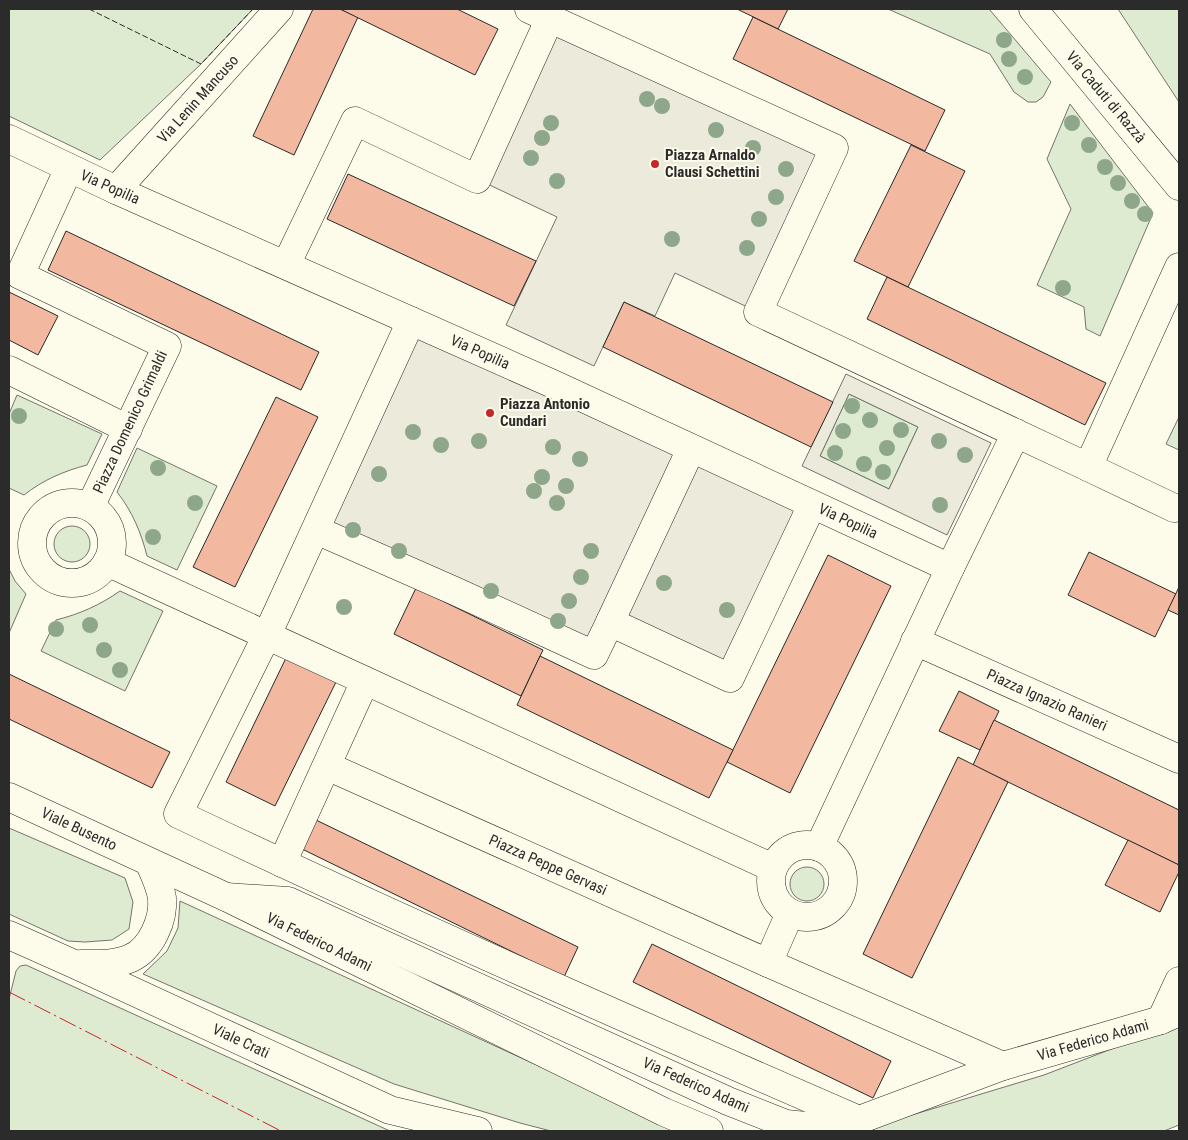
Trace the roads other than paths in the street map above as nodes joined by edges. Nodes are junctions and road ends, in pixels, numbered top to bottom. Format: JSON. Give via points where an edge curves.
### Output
{"nodes":[{"id":1,"x":279,"y":9,"type":"edge"},
{"id":2,"x":1033,"y":9,"type":"edge"},
{"id":3,"x":539,"y":13,"type":"edge"},
{"id":4,"x":9,"y":138,"type":"edge"},
{"id":5,"x":69,"y":168,"type":"junction"},
{"id":6,"x":1179,"y":186,"type":"edge"},
{"id":7,"x":116,"y":190,"type":"junction"},
{"id":8,"x":286,"y":265,"type":"junction"},
{"id":9,"x":1179,"y":267,"type":"edge"},
{"id":10,"x":411,"y":321,"type":"junction"},
{"id":11,"x":9,"y":370,"type":"edge"},
{"id":12,"x":128,"y":429,"type":"junction"},
{"id":13,"x":1016,"y":433,"type":"junction"},
{"id":14,"x":691,"y":449,"type":"junction"},
{"id":15,"x":1088,"y":466,"type":"junction"},
{"id":16,"x":812,"y":505,"type":"junction"},
{"id":17,"x":90,"y":507,"type":"junction"},
{"id":18,"x":1174,"y":508,"type":"dead end"},
{"id":19,"x":316,"y":530,"type":"junction"},
{"id":20,"x":107,"y":562,"type":"junction"},
{"id":21,"x":950,"y":568,"type":"junction"},
{"id":22,"x":610,"y":622,"type":"junction"},
{"id":23,"x":267,"y":636,"type":"junction"},
{"id":24,"x":915,"y":641,"type":"junction"},
{"id":25,"x":365,"y":681,"type":"junction"},
{"id":26,"x":1179,"y":759,"type":"edge"},
{"id":27,"x":327,"y":766,"type":"junction"},
{"id":28,"x":9,"y":797,"type":"edge"},
{"id":29,"x":819,"y":847,"type":"junction"},
{"id":30,"x":149,"y":862,"type":"junction"},
{"id":31,"x":282,"y":863,"type":"junction"},
{"id":32,"x":773,"y":868,"type":"junction"},
{"id":33,"x":226,"y":897,"type":"junction"},
{"id":34,"x":790,"y":913,"type":"junction"},
{"id":35,"x":9,"y":935,"type":"edge"},
{"id":36,"x":768,"y":963,"type":"junction"},
{"id":37,"x":74,"y":964,"type":"junction"},
{"id":38,"x":1179,"y":981,"type":"edge"},
{"id":39,"x":1170,"y":1016,"type":"edge"},
{"id":40,"x":1003,"y":1066,"type":"junction"},
{"id":41,"x":390,"y":1110,"type":"junction"},
{"id":42,"x":859,"y":1120,"type":"junction"},
{"id":43,"x":436,"y":1131,"type":"edge"},
{"id":44,"x":478,"y":1131,"type":"edge"},
{"id":45,"x":709,"y":1131,"type":"edge"}],
"edges":[{"from":1,"to":7,"type":"street","name":"Via Lenin Mancuso"},
{"from":2,"to":6,"type":"street","name":"Via Caduti di Razzà"},
{"from":3,"to":8,"type":"street","via":[[477,179],[355,121]]},
{"from":3,"to":13,"type":"street","via":[[834,148],[758,312]]},
{"from":4,"to":5,"type":"street","name":"Via Popilia"},
{"from":5,"to":7,"type":"street","name":"Via Popilia"},
{"from":5,"to":12,"type":"street","name":"Piazza Domenico Grimaldi","via":[[20,274],[166,346]]},
{"from":7,"to":8,"type":"street","name":"Via Popilia"},
{"from":8,"to":10,"type":"street","name":"Via Popilia"},
{"from":9,"to":15,"type":"street"},
{"from":10,"to":14,"type":"street","name":"Via Popilia"},
{"from":10,"to":19,"type":"street"},
{"from":11,"to":12,"type":"street"},
{"from":12,"to":17,"type":"street","name":"Piazza Domenico Grimaldi"},
{"from":13,"to":15,"type":"street"},
{"from":13,"to":21,"type":"street"},
{"from":14,"to":16,"type":"street","name":"Via Popilia"},
{"from":14,"to":22,"type":"street"},
{"from":15,"to":18,"type":"street"},
{"from":16,"to":21,"type":"street","name":"Via Popilia"},
{"from":16,"to":22,"type":"street","via":[[730,678]]},
{"from":17,"to":20,"type":"street","name":"Piazza Domenico Grimaldi","via":[[108,525],[112,537]]},
{"from":17,"to":20,"type":"street","name":"Piazza Domenico Grimaldi","via":[[78,503],[65,504],[42,517],[32,542],[34,555],[40,567],[63,582],[89,579]]},
{"from":19,"to":22,"type":"street","via":[[594,655]]},
{"from":19,"to":23,"type":"street"},
{"from":20,"to":23,"type":"street"},
{"from":21,"to":24,"type":"street"},
{"from":23,"to":25,"type":"street"},
{"from":23,"to":31,"type":"street","via":[[178,814]]},
{"from":24,"to":26,"type":"street","name":"Piazza Ignazio Ranieri"},
{"from":24,"to":29,"type":"street"},
{"from":25,"to":27,"type":"street"},
{"from":25,"to":32,"type":"street"},
{"from":27,"to":31,"type":"street"},
{"from":27,"to":36,"type":"street","name":"Piazza Peppe Gervasi"},
{"from":28,"to":30,"type":"street","name":"Viale Busento"},
{"from":29,"to":32,"type":"street","via":[[798,846],[786,851]]},
{"from":29,"to":34,"type":"street","via":[[839,864],[843,887],[839,898],[832,907],[812,917]]},
{"from":30,"to":33,"type":"street","name":"Via Federico Adami"},
{"from":30,"to":37,"type":"street","via":[[162,899],[160,919],[152,939],[131,958],[111,964]]},
{"from":31,"to":42,"type":"street","via":[[634,1023]]},
{"from":32,"to":34,"type":"street","via":[[773,895]]},
{"from":33,"to":42,"type":"street","name":"Via Federico Adami","via":[[288,901],[728,1101],[786,1124],[826,1128]]},
{"from":33,"to":45,"type":"street","name":"Via Federico Adami","via":[[664,1112]]},
{"from":34,"to":36,"type":"street"},
{"from":35,"to":37,"type":"street","name":"Viale Crati"},
{"from":36,"to":40,"type":"street","name":"Piazza Peppe Gervasi"},
{"from":37,"to":41,"type":"street","name":"Viale Crati"},
{"from":38,"to":39,"type":"street"},
{"from":39,"to":40,"type":"street","name":"Via Federico Adami"},
{"from":40,"to":42,"type":"street","name":"Via Federico Adami"},
{"from":41,"to":43,"type":"street"},
{"from":41,"to":44,"type":"street","name":"Viale Crati"}]}
